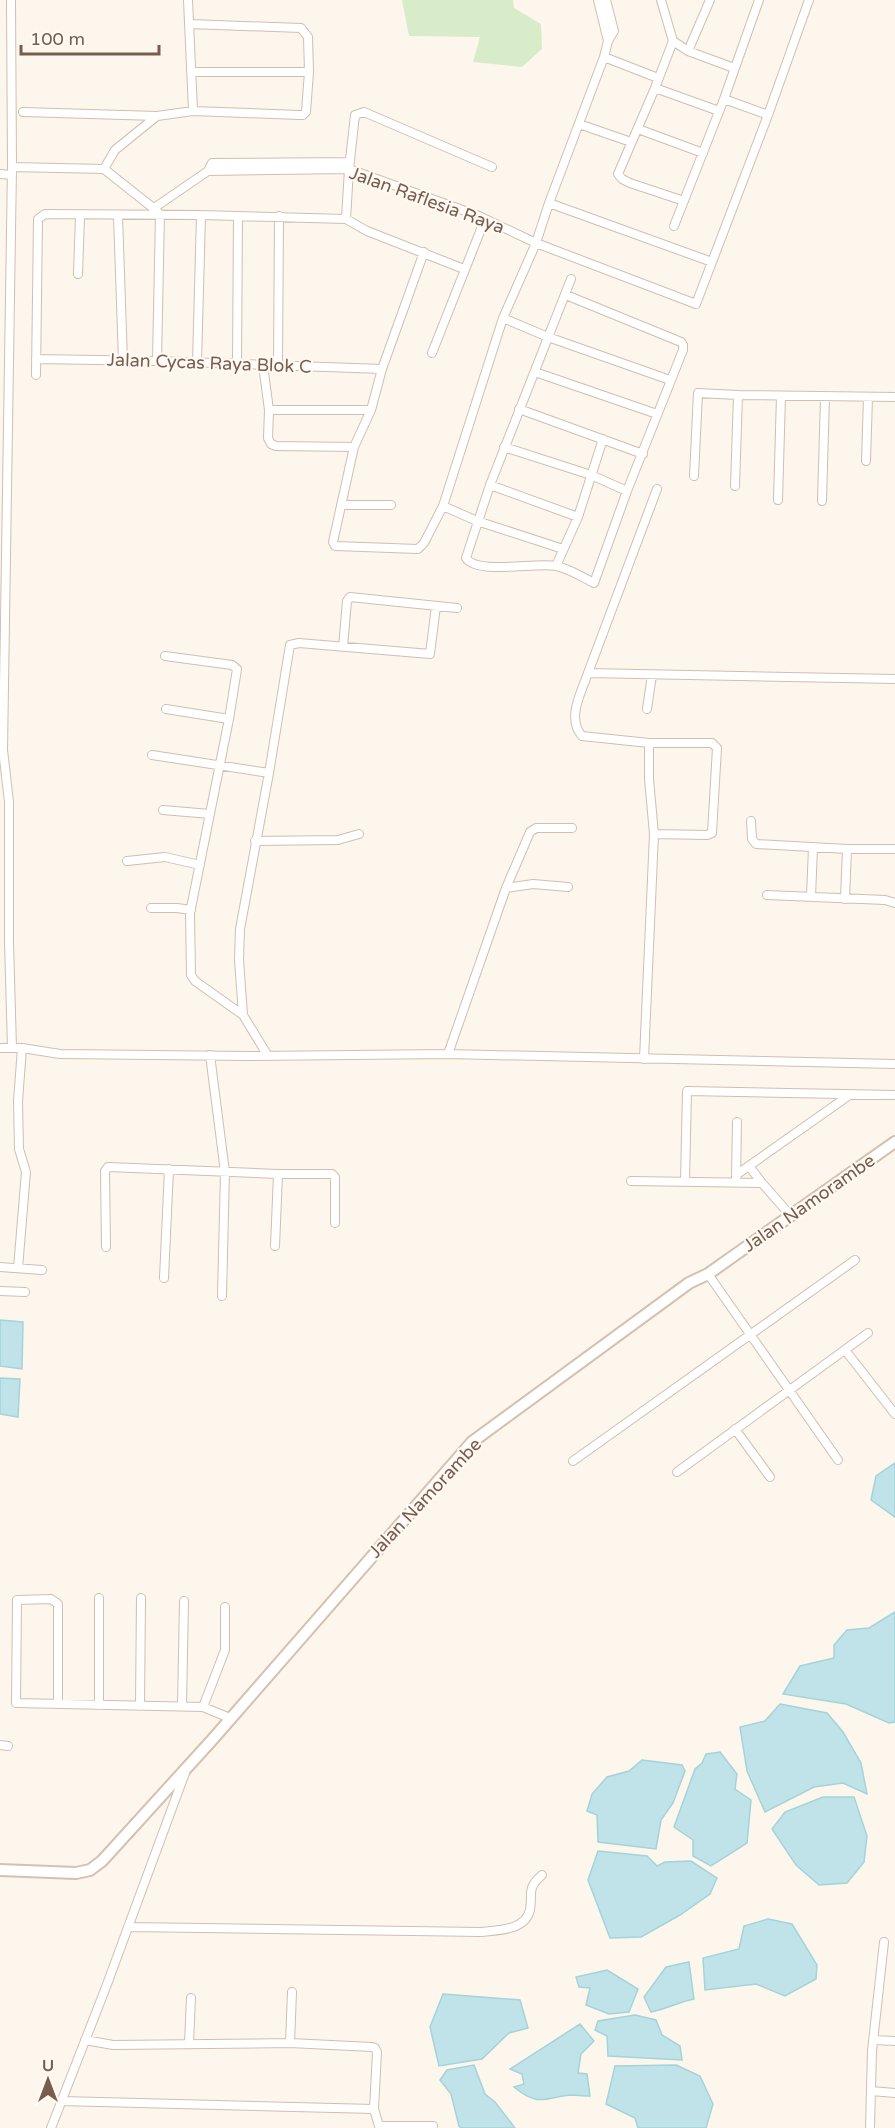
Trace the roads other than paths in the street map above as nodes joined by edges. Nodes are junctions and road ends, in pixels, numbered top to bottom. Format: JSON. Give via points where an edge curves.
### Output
{"nodes":[{"id":1,"x":11,"y":0,"type":"edge"},
{"id":2,"x":188,"y":0,"type":"edge"},
{"id":3,"x":598,"y":0,"type":"edge"},
{"id":4,"x":606,"y":0,"type":"edge"},
{"id":5,"x":661,"y":0,"type":"edge"},
{"id":6,"x":710,"y":0,"type":"edge"},
{"id":7,"x":759,"y":0,"type":"edge"},
{"id":8,"x":809,"y":0,"type":"edge"},
{"id":9,"x":190,"y":24,"type":"junction"},
{"id":10,"x":608,"y":41,"type":"junction"},
{"id":11,"x":673,"y":41,"type":"junction"},
{"id":12,"x":688,"y":51,"type":"junction"},
{"id":13,"x":604,"y":57,"type":"junction"},
{"id":14,"x":734,"y":68,"type":"junction"},
{"id":15,"x":191,"y":72,"type":"junction"},
{"id":16,"x":309,"y":72,"type":"junction"},
{"id":17,"x":658,"y":78,"type":"junction"},
{"id":18,"x":655,"y":88,"type":"junction"},
{"id":19,"x":724,"y":99,"type":"junction"},
{"id":20,"x":193,"y":111,"type":"junction"},
{"id":21,"x":719,"y":111,"type":"junction"},
{"id":22,"x":23,"y":112,"type":"dead end"},
{"id":23,"x":157,"y":116,"type":"junction"},
{"id":24,"x":768,"y":116,"type":"junction"},
{"id":25,"x":579,"y":124,"type":"junction"},
{"id":26,"x":638,"y":129,"type":"junction"},
{"id":27,"x":632,"y":142,"type":"junction"},
{"id":28,"x":703,"y":153,"type":"junction"},
{"id":29,"x":349,"y":166,"type":"junction"},
{"id":30,"x":492,"y":167,"type":"dead end"},
{"id":31,"x":104,"y":169,"type":"junction"},
{"id":32,"x":12,"y":171,"type":"junction"},
{"id":33,"x":0,"y":174,"type":"edge"},
{"id":34,"x":684,"y":201,"type":"junction"},
{"id":35,"x":549,"y":203,"type":"junction"},
{"id":36,"x":157,"y":211,"type":"junction"},
{"id":37,"x":201,"y":215,"type":"junction"},
{"id":38,"x":80,"y":216,"type":"junction"},
{"id":39,"x":118,"y":216,"type":"junction"},
{"id":40,"x":237,"y":216,"type":"junction"},
{"id":41,"x":279,"y":216,"type":"junction"},
{"id":42,"x":346,"y":219,"type":"junction"},
{"id":43,"x":485,"y":219,"type":"junction"},
{"id":44,"x":674,"y":226,"type":"dead end"},
{"id":45,"x":536,"y":243,"type":"junction"},
{"id":46,"x":424,"y":252,"type":"junction"},
{"id":47,"x":712,"y":262,"type":"junction"},
{"id":48,"x":464,"y":269,"type":"junction"},
{"id":49,"x":78,"y":274,"type":"dead end"},
{"id":50,"x":571,"y":279,"type":"dead end"},
{"id":51,"x":0,"y":294,"type":"edge"},
{"id":52,"x":10,"y":294,"type":"junction"},
{"id":53,"x":566,"y":295,"type":"junction"},
{"id":54,"x":503,"y":318,"type":"junction"},
{"id":55,"x":548,"y":337,"type":"junction"},
{"id":56,"x":432,"y":353,"type":"dead end"},
{"id":57,"x":36,"y":359,"type":"junction"},
{"id":58,"x":123,"y":361,"type":"junction"},
{"id":59,"x":157,"y":361,"type":"junction"},
{"id":60,"x":197,"y":363,"type":"junction"},
{"id":61,"x":237,"y":364,"type":"junction"},
{"id":62,"x":263,"y":365,"type":"junction"},
{"id":63,"x":278,"y":365,"type":"junction"},
{"id":64,"x":382,"y":369,"type":"junction"},
{"id":65,"x":535,"y":372,"type":"junction"},
{"id":66,"x":36,"y":375,"type":"dead end"},
{"id":67,"x":670,"y":380,"type":"junction"},
{"id":68,"x":738,"y":395,"type":"junction"},
{"id":69,"x":781,"y":396,"type":"junction"},
{"id":70,"x":825,"y":396,"type":"junction"},
{"id":71,"x":868,"y":397,"type":"junction"},
{"id":72,"x":895,"y":398,"type":"edge"},
{"id":73,"x":519,"y":409,"type":"junction"},
{"id":74,"x":269,"y":410,"type":"junction"},
{"id":75,"x":371,"y":410,"type":"junction"},
{"id":76,"x":657,"y":414,"type":"junction"},
{"id":77,"x":603,"y":439,"type":"junction"},
{"id":78,"x":354,"y":447,"type":"junction"},
{"id":79,"x":504,"y":447,"type":"junction"},
{"id":80,"x":643,"y":454,"type":"junction"},
{"id":81,"x":866,"y":461,"type":"dead end"},
{"id":82,"x":591,"y":475,"type":"junction"},
{"id":83,"x":694,"y":476,"type":"dead end"},
{"id":84,"x":490,"y":485,"type":"junction"},
{"id":85,"x":735,"y":486,"type":"dead end"},
{"id":86,"x":657,"y":489,"type":"dead end"},
{"id":87,"x":627,"y":491,"type":"junction"},
{"id":88,"x":778,"y":500,"type":"dead end"},
{"id":89,"x":822,"y":501,"type":"dead end"},
{"id":90,"x":341,"y":505,"type":"junction"},
{"id":91,"x":391,"y":505,"type":"dead end"},
{"id":92,"x":443,"y":506,"type":"junction"},
{"id":93,"x":578,"y":517,"type":"junction"},
{"id":94,"x":477,"y":521,"type":"junction"},
{"id":95,"x":563,"y":549,"type":"junction"},
{"id":96,"x":556,"y":566,"type":"junction"},
{"id":97,"x":436,"y":606,"type":"junction"},
{"id":98,"x":457,"y":608,"type":"dead end"},
{"id":99,"x":343,"y":647,"type":"junction"},
{"id":100,"x":165,"y":656,"type":"dead end"},
{"id":101,"x":2,"y":673,"type":"edge"},
{"id":102,"x":588,"y":673,"type":"junction"},
{"id":103,"x":652,"y":675,"type":"junction"},
{"id":104,"x":895,"y":679,"type":"edge"},
{"id":105,"x":166,"y":709,"type":"dead end"},
{"id":106,"x":647,"y":709,"type":"dead end"},
{"id":107,"x":229,"y":719,"type":"junction"},
{"id":108,"x":649,"y":743,"type":"junction"},
{"id":109,"x":1,"y":750,"type":"edge"},
{"id":110,"x":152,"y":754,"type":"dead end"},
{"id":111,"x":220,"y":765,"type":"junction"},
{"id":112,"x":269,"y":773,"type":"junction"},
{"id":113,"x":4,"y":802,"type":"edge"},
{"id":114,"x":163,"y":810,"type":"dead end"},
{"id":115,"x":210,"y":814,"type":"junction"},
{"id":116,"x":752,"y":821,"type":"dead end"},
{"id":117,"x":572,"y":828,"type":"dead end"},
{"id":118,"x":359,"y":834,"type":"dead end"},
{"id":119,"x":654,"y":834,"type":"junction"},
{"id":120,"x":255,"y":841,"type":"junction"},
{"id":121,"x":813,"y":847,"type":"junction"},
{"id":122,"x":848,"y":849,"type":"junction"},
{"id":123,"x":895,"y":849,"type":"edge"},
{"id":124,"x":127,"y":861,"type":"dead end"},
{"id":125,"x":200,"y":865,"type":"junction"},
{"id":126,"x":4,"y":872,"type":"edge"},
{"id":127,"x":568,"y":887,"type":"dead end"},
{"id":128,"x":506,"y":888,"type":"junction"},
{"id":129,"x":767,"y":895,"type":"dead end"},
{"id":130,"x":811,"y":897,"type":"junction"},
{"id":131,"x":845,"y":899,"type":"junction"},
{"id":132,"x":895,"y":903,"type":"edge"},
{"id":133,"x":151,"y":908,"type":"dead end"},
{"id":134,"x":190,"y":910,"type":"junction"},
{"id":135,"x":0,"y":941,"type":"edge"},
{"id":136,"x":9,"y":942,"type":"junction"},
{"id":137,"x":243,"y":1015,"type":"junction"},
{"id":138,"x":0,"y":1047,"type":"edge"},
{"id":139,"x":12,"y":1048,"type":"junction"},
{"id":140,"x":22,"y":1048,"type":"junction"},
{"id":141,"x":448,"y":1054,"type":"junction"},
{"id":142,"x":210,"y":1055,"type":"junction"},
{"id":143,"x":268,"y":1056,"type":"junction"},
{"id":144,"x":644,"y":1059,"type":"junction"},
{"id":145,"x":895,"y":1064,"type":"edge"},
{"id":146,"x":851,"y":1094,"type":"junction"},
{"id":147,"x":895,"y":1095,"type":"edge"},
{"id":148,"x":737,"y":1122,"type":"dead end"},
{"id":149,"x":895,"y":1142,"type":"edge"},
{"id":150,"x":749,"y":1166,"type":"junction"},
{"id":151,"x":169,"y":1169,"type":"junction"},
{"id":152,"x":225,"y":1172,"type":"junction"},
{"id":153,"x":278,"y":1174,"type":"junction"},
{"id":154,"x":736,"y":1179,"type":"junction"},
{"id":155,"x":631,"y":1181,"type":"dead end"},
{"id":156,"x":685,"y":1182,"type":"junction"},
{"id":157,"x":762,"y":1183,"type":"junction"},
{"id":158,"x":790,"y":1215,"type":"junction"},
{"id":159,"x":335,"y":1223,"type":"dead end"},
{"id":160,"x":275,"y":1246,"type":"dead end"},
{"id":161,"x":106,"y":1247,"type":"dead end"},
{"id":162,"x":855,"y":1260,"type":"dead end"},
{"id":163,"x":0,"y":1267,"type":"edge"},
{"id":164,"x":18,"y":1268,"type":"junction"},
{"id":165,"x":42,"y":1270,"type":"dead end"},
{"id":166,"x":708,"y":1274,"type":"junction"},
{"id":167,"x":164,"y":1278,"type":"dead end"},
{"id":168,"x":0,"y":1291,"type":"edge"},
{"id":169,"x":25,"y":1292,"type":"dead end"},
{"id":170,"x":222,"y":1296,"type":"dead end"},
{"id":171,"x":868,"y":1333,"type":"dead end"},
{"id":172,"x":751,"y":1336,"type":"junction"},
{"id":173,"x":845,"y":1350,"type":"junction"},
{"id":174,"x":788,"y":1389,"type":"junction"},
{"id":175,"x":895,"y":1414,"type":"edge"},
{"id":176,"x":735,"y":1429,"type":"junction"},
{"id":177,"x":838,"y":1460,"type":"dead end"},
{"id":178,"x":573,"y":1461,"type":"dead end"},
{"id":179,"x":677,"y":1472,"type":"dead end"},
{"id":180,"x":770,"y":1477,"type":"dead end"},
{"id":181,"x":99,"y":1598,"type":"dead end"},
{"id":182,"x":141,"y":1598,"type":"dead end"},
{"id":183,"x":184,"y":1601,"type":"dead end"},
{"id":184,"x":225,"y":1607,"type":"dead end"},
{"id":185,"x":58,"y":1704,"type":"junction"},
{"id":186,"x":99,"y":1705,"type":"junction"},
{"id":187,"x":140,"y":1706,"type":"junction"},
{"id":188,"x":182,"y":1706,"type":"junction"},
{"id":189,"x":203,"y":1707,"type":"junction"},
{"id":190,"x":230,"y":1718,"type":"junction"},
{"id":191,"x":188,"y":1766,"type":"junction"},
{"id":192,"x":0,"y":1870,"type":"edge"},
{"id":193,"x":542,"y":1875,"type":"dead end"},
{"id":194,"x":128,"y":1927,"type":"junction"},
{"id":195,"x":884,"y":1942,"type":"dead end"},
{"id":196,"x":292,"y":1992,"type":"dead end"},
{"id":197,"x":191,"y":1998,"type":"dead end"},
{"id":198,"x":85,"y":2040,"type":"junction"},
{"id":199,"x":873,"y":2040,"type":"junction"},
{"id":200,"x":895,"y":2041,"type":"edge"},
{"id":201,"x":189,"y":2043,"type":"junction"},
{"id":202,"x":290,"y":2043,"type":"junction"},
{"id":203,"x":871,"y":2091,"type":"junction"},
{"id":204,"x":895,"y":2093,"type":"edge"},
{"id":205,"x":61,"y":2101,"type":"junction"},
{"id":206,"x":374,"y":2109,"type":"junction"},
{"id":207,"x":433,"y":2126,"type":"dead end"},
{"id":208,"x":51,"y":2128,"type":"edge"},
{"id":209,"x":870,"y":2128,"type":"edge"}],
"edges":[{"from":1,"to":32,"type":"street"},
{"from":2,"to":9,"type":"street"},
{"from":3,"to":10,"type":"street"},
{"from":4,"to":10,"type":"street","via":[[614,31]]},
{"from":5,"to":11,"type":"street"},
{"from":6,"to":12,"type":"street"},
{"from":7,"to":14,"type":"street"},
{"from":8,"to":24,"type":"street"},
{"from":9,"to":15,"type":"street"},
{"from":9,"to":16,"type":"street","via":[[301,28],[308,37]]},
{"from":10,"to":13,"type":"street"},
{"from":11,"to":12,"type":"street"},
{"from":11,"to":17,"type":"street"},
{"from":12,"to":14,"type":"street"},
{"from":13,"to":17,"type":"street"},
{"from":13,"to":25,"type":"street"},
{"from":14,"to":19,"type":"street"},
{"from":15,"to":16,"type":"street"},
{"from":15,"to":20,"type":"street"},
{"from":16,"to":20,"type":"street","via":[[303,115]]},
{"from":17,"to":18,"type":"street"},
{"from":18,"to":21,"type":"street"},
{"from":18,"to":26,"type":"street"},
{"from":19,"to":21,"type":"street"},
{"from":19,"to":24,"type":"street"},
{"from":20,"to":23,"type":"street"},
{"from":21,"to":28,"type":"street"},
{"from":22,"to":23,"type":"street"},
{"from":23,"to":31,"type":"street","via":[[115,150]]},
{"from":24,"to":47,"type":"street"},
{"from":25,"to":27,"type":"street"},
{"from":25,"to":35,"type":"street"},
{"from":26,"to":27,"type":"street"},
{"from":26,"to":28,"type":"street"},
{"from":27,"to":34,"type":"street","via":[[619,177]]},
{"from":28,"to":34,"type":"street"},
{"from":29,"to":30,"type":"street","via":[[355,115],[364,112]]},
{"from":29,"to":36,"type":"street","name":"Jalan Raflesia Raya","via":[[208,171]]},
{"from":29,"to":42,"type":"street"},
{"from":29,"to":43,"type":"street","name":"Jalan Raflesia Raya"},
{"from":31,"to":32,"type":"street"},
{"from":31,"to":36,"type":"street"},
{"from":32,"to":33,"type":"street"},
{"from":32,"to":52,"type":"street"},
{"from":34,"to":44,"type":"street"},
{"from":35,"to":45,"type":"street"},
{"from":35,"to":47,"type":"street"},
{"from":36,"to":37,"type":"street"},
{"from":36,"to":39,"type":"street"},
{"from":36,"to":59,"type":"street"},
{"from":37,"to":40,"type":"street"},
{"from":37,"to":60,"type":"street"},
{"from":38,"to":39,"type":"street"},
{"from":38,"to":49,"type":"street"},
{"from":38,"to":57,"type":"street","via":[[45,214],[38,219]]},
{"from":39,"to":58,"type":"street"},
{"from":40,"to":41,"type":"street"},
{"from":40,"to":61,"type":"street"},
{"from":41,"to":42,"type":"street"},
{"from":41,"to":63,"type":"street"},
{"from":42,"to":46,"type":"street"},
{"from":43,"to":45,"type":"street","name":"Jalan Raflesia Raya"},
{"from":43,"to":48,"type":"street"},
{"from":45,"to":47,"type":"street","name":"Jalan Raflesia Raya","via":[[694,304]]},
{"from":45,"to":54,"type":"street"},
{"from":46,"to":48,"type":"street"},
{"from":46,"to":64,"type":"street"},
{"from":48,"to":56,"type":"street"},
{"from":50,"to":53,"type":"street"},
{"from":51,"to":52,"type":"street"},
{"from":52,"to":101,"type":"street"},
{"from":53,"to":55,"type":"street"},
{"from":53,"to":67,"type":"street","via":[[681,342],[683,350]]},
{"from":54,"to":55,"type":"street"},
{"from":54,"to":92,"type":"street"},
{"from":55,"to":65,"type":"street"},
{"from":55,"to":67,"type":"street"},
{"from":57,"to":58,"type":"street","name":"Jalan Cycas Raya Blok C"},
{"from":57,"to":66,"type":"street"},
{"from":58,"to":59,"type":"street","name":"Jalan Cycas Raya Blok C"},
{"from":59,"to":60,"type":"street","name":"Jalan Cycas Raya Blok C"},
{"from":60,"to":61,"type":"street","name":"Jalan Cycas Raya Blok C"},
{"from":61,"to":62,"type":"street","name":"Jalan Cycas Raya Blok C"},
{"from":62,"to":63,"type":"street","name":"Jalan Cycas Raya Blok C"},
{"from":62,"to":74,"type":"street"},
{"from":63,"to":64,"type":"street","name":"Jalan Cycas Raya Blok C"},
{"from":64,"to":75,"type":"street"},
{"from":65,"to":73,"type":"street"},
{"from":65,"to":76,"type":"street"},
{"from":67,"to":76,"type":"street"},
{"from":68,"to":69,"type":"street"},
{"from":68,"to":83,"type":"street","via":[[698,393]]},
{"from":68,"to":85,"type":"street"},
{"from":69,"to":70,"type":"street"},
{"from":69,"to":88,"type":"street"},
{"from":70,"to":71,"type":"street"},
{"from":70,"to":89,"type":"street"},
{"from":71,"to":72,"type":"street"},
{"from":71,"to":81,"type":"street"},
{"from":73,"to":77,"type":"street"},
{"from":73,"to":79,"type":"street"},
{"from":74,"to":75,"type":"street"},
{"from":74,"to":78,"type":"street","via":[[268,438],[273,446]]},
{"from":75,"to":78,"type":"street"},
{"from":76,"to":80,"type":"street"},
{"from":77,"to":80,"type":"street"},
{"from":77,"to":82,"type":"street"},
{"from":78,"to":90,"type":"street"},
{"from":79,"to":82,"type":"street"},
{"from":79,"to":84,"type":"street"},
{"from":80,"to":87,"type":"street"},
{"from":82,"to":87,"type":"street"},
{"from":82,"to":93,"type":"street"},
{"from":84,"to":93,"type":"street"},
{"from":84,"to":94,"type":"street"},
{"from":86,"to":102,"type":"street"},
{"from":87,"to":96,"type":"street","via":[[594,583]]},
{"from":90,"to":91,"type":"street"},
{"from":90,"to":92,"type":"street","via":[[335,546],[418,549]]},
{"from":92,"to":94,"type":"street"},
{"from":93,"to":95,"type":"street"},
{"from":94,"to":95,"type":"street"},
{"from":94,"to":96,"type":"street","via":[[468,562],[491,567]]},
{"from":95,"to":96,"type":"street"},
{"from":97,"to":98,"type":"street"},
{"from":97,"to":99,"type":"street","via":[[430,654]]},
{"from":97,"to":99,"type":"street","via":[[350,597]]},
{"from":99,"to":112,"type":"street","via":[[290,645]]},
{"from":100,"to":107,"type":"street","via":[[235,666]]},
{"from":101,"to":109,"type":"street"},
{"from":102,"to":103,"type":"street"},
{"from":102,"to":108,"type":"street","via":[[576,710],[579,732],[588,738]]},
{"from":103,"to":104,"type":"street"},
{"from":103,"to":106,"type":"street"},
{"from":105,"to":107,"type":"street"},
{"from":107,"to":111,"type":"street"},
{"from":108,"to":119,"type":"street"},
{"from":108,"to":119,"type":"street","via":[[712,743],[718,751],[712,833]]},
{"from":109,"to":113,"type":"street"},
{"from":110,"to":111,"type":"street"},
{"from":111,"to":112,"type":"street"},
{"from":111,"to":115,"type":"street"},
{"from":112,"to":120,"type":"street"},
{"from":113,"to":126,"type":"street"},
{"from":114,"to":115,"type":"street"},
{"from":115,"to":125,"type":"street"},
{"from":116,"to":121,"type":"street","via":[[752,839],[756,844]]},
{"from":117,"to":128,"type":"street","via":[[532,830]]},
{"from":118,"to":120,"type":"street","via":[[338,840]]},
{"from":119,"to":144,"type":"street"},
{"from":120,"to":137,"type":"street","via":[[240,929]]},
{"from":121,"to":122,"type":"street"},
{"from":121,"to":130,"type":"street"},
{"from":122,"to":123,"type":"street"},
{"from":122,"to":131,"type":"street"},
{"from":124,"to":125,"type":"street","via":[[165,857]]},
{"from":125,"to":134,"type":"street"},
{"from":126,"to":136,"type":"street"},
{"from":127,"to":128,"type":"street","via":[[533,884]]},
{"from":128,"to":141,"type":"street"},
{"from":129,"to":130,"type":"street"},
{"from":130,"to":131,"type":"street"},
{"from":131,"to":132,"type":"street"},
{"from":133,"to":134,"type":"street"},
{"from":134,"to":137,"type":"street","via":[[193,978]]},
{"from":135,"to":136,"type":"street"},
{"from":136,"to":139,"type":"street"},
{"from":137,"to":143,"type":"street"},
{"from":138,"to":139,"type":"street"},
{"from":139,"to":140,"type":"street"},
{"from":140,"to":142,"type":"street","via":[[60,1054]]},
{"from":140,"to":164,"type":"street","via":[[19,1149],[26,1172]]},
{"from":141,"to":143,"type":"street"},
{"from":141,"to":144,"type":"street"},
{"from":142,"to":143,"type":"street"},
{"from":142,"to":152,"type":"street"},
{"from":144,"to":145,"type":"street"},
{"from":146,"to":147,"type":"street"},
{"from":146,"to":150,"type":"street"},
{"from":146,"to":156,"type":"street","via":[[687,1091]]},
{"from":148,"to":154,"type":"street"},
{"from":149,"to":158,"type":"main road","name":"Jalan Namorambe"},
{"from":150,"to":154,"type":"street"},
{"from":150,"to":157,"type":"street"},
{"from":151,"to":152,"type":"street"},
{"from":151,"to":161,"type":"street","via":[[106,1168]]},
{"from":151,"to":167,"type":"street"},
{"from":152,"to":153,"type":"street"},
{"from":152,"to":170,"type":"street"},
{"from":153,"to":159,"type":"street","via":[[334,1175]]},
{"from":153,"to":160,"type":"street"},
{"from":154,"to":156,"type":"street"},
{"from":154,"to":157,"type":"street"},
{"from":155,"to":156,"type":"street"},
{"from":157,"to":158,"type":"street"},
{"from":158,"to":166,"type":"main road","name":"Jalan Namorambe"},
{"from":162,"to":172,"type":"street"},
{"from":163,"to":164,"type":"street"},
{"from":164,"to":165,"type":"street"},
{"from":166,"to":172,"type":"street"},
{"from":166,"to":190,"type":"main road","name":"Jalan Namorambe","via":[[472,1442]]},
{"from":168,"to":169,"type":"street"},
{"from":171,"to":173,"type":"street"},
{"from":172,"to":174,"type":"street"},
{"from":172,"to":178,"type":"street"},
{"from":173,"to":174,"type":"street"},
{"from":173,"to":175,"type":"street"},
{"from":174,"to":176,"type":"street"},
{"from":174,"to":177,"type":"street"},
{"from":176,"to":179,"type":"street"},
{"from":176,"to":180,"type":"street"},
{"from":181,"to":186,"type":"street"},
{"from":182,"to":187,"type":"street"},
{"from":183,"to":188,"type":"street"},
{"from":184,"to":189,"type":"street","via":[[225,1650]]},
{"from":185,"to":185,"type":"street","via":[[59,1607],[51,1599],[17,1600],[16,1703]]},
{"from":185,"to":186,"type":"street"},
{"from":186,"to":187,"type":"street"},
{"from":187,"to":188,"type":"street"},
{"from":188,"to":189,"type":"street"},
{"from":189,"to":190,"type":"street"},
{"from":190,"to":191,"type":"main road","name":"Jalan Namorambe"},
{"from":191,"to":192,"type":"main road","name":"Jalan Namorambe","via":[[90,1870]]},
{"from":191,"to":194,"type":"street"},
{"from":193,"to":194,"type":"street","via":[[531,1888],[527,1917],[504,1930]]},
{"from":194,"to":198,"type":"street"},
{"from":195,"to":199,"type":"street"},
{"from":196,"to":202,"type":"street"},
{"from":197,"to":201,"type":"street"},
{"from":198,"to":201,"type":"street","via":[[113,2045]]},
{"from":198,"to":205,"type":"street"},
{"from":199,"to":200,"type":"street"},
{"from":199,"to":203,"type":"street"},
{"from":201,"to":202,"type":"street"},
{"from":202,"to":206,"type":"street","via":[[375,2048]]},
{"from":203,"to":204,"type":"street"},
{"from":203,"to":209,"type":"street"},
{"from":205,"to":206,"type":"street"},
{"from":205,"to":208,"type":"street"},
{"from":206,"to":207,"type":"street","via":[[379,2126]]}]}
